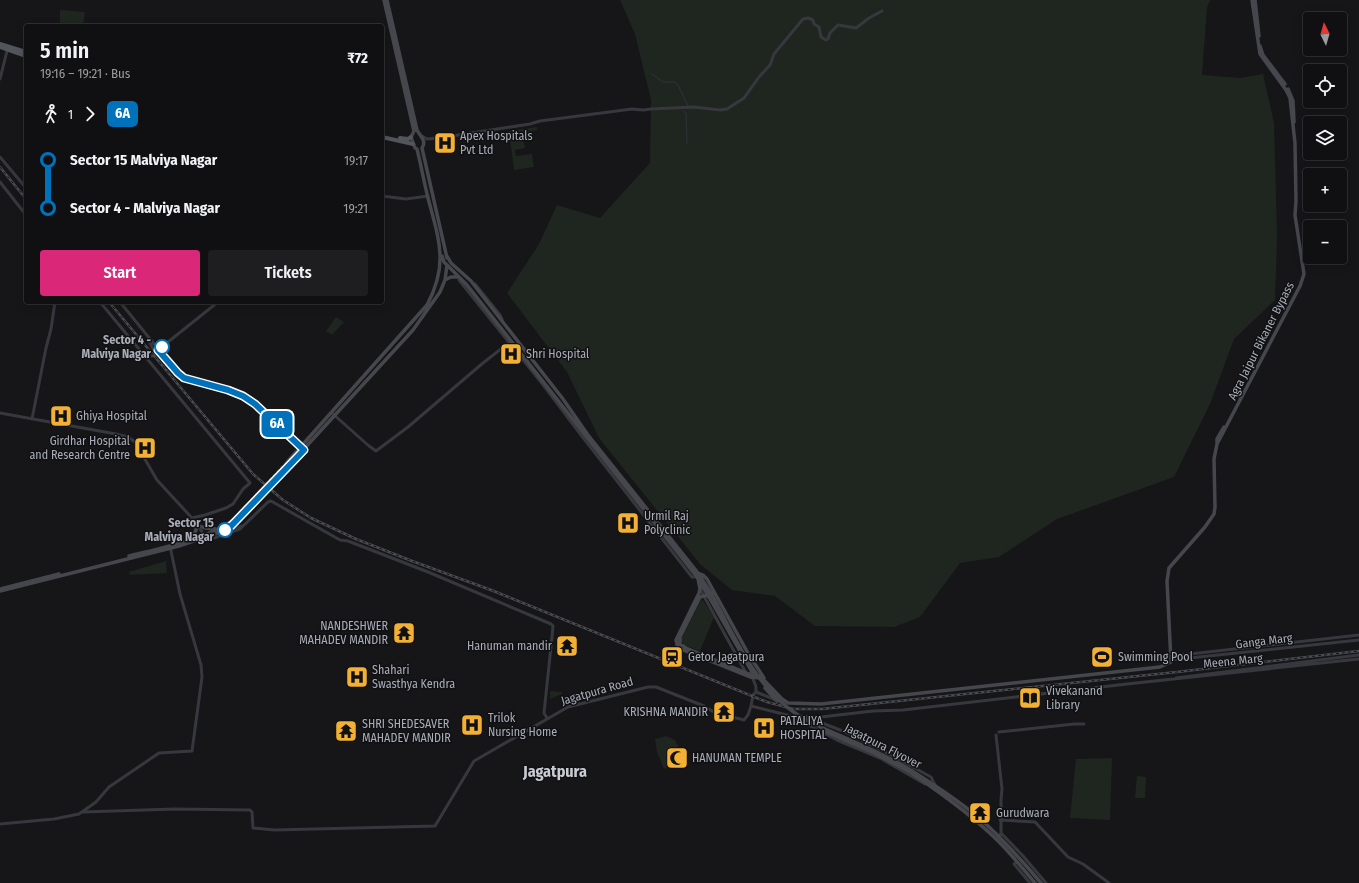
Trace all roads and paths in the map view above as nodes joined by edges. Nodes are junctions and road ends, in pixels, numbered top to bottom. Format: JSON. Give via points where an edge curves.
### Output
{"nodes":[{"id":1,"x":386,"y":0,"type":"edge"},
{"id":2,"x":1254,"y":1,"type":"edge"},
{"id":3,"x":387,"y":6,"type":"junction"},
{"id":4,"x":882,"y":11,"type":"dead end"},
{"id":5,"x":0,"y":44,"type":"edge"},
{"id":6,"x":0,"y":47,"type":"edge"},
{"id":7,"x":7,"y":48,"type":"junction"},
{"id":8,"x":24,"y":52,"type":"edge"},
{"id":9,"x":24,"y":55,"type":"edge"},
{"id":10,"x":0,"y":79,"type":"edge"},
{"id":11,"x":412,"y":135,"type":"junction"},
{"id":12,"x":420,"y":135,"type":"junction"},
{"id":13,"x":384,"y":136,"type":"edge"},
{"id":14,"x":384,"y":137,"type":"edge"},
{"id":15,"x":430,"y":139,"type":"junction"},
{"id":16,"x":413,"y":144,"type":"junction"},
{"id":17,"x":423,"y":147,"type":"junction"},
{"id":18,"x":417,"y":149,"type":"junction"},
{"id":19,"x":0,"y":157,"type":"edge"},
{"id":20,"x":0,"y":182,"type":"edge"},
{"id":21,"x":24,"y":186,"type":"edge"},
{"id":22,"x":2,"y":187,"type":"edge"},
{"id":23,"x":384,"y":196,"type":"edge"},
{"id":24,"x":428,"y":196,"type":"junction"},
{"id":25,"x":24,"y":213,"type":"edge"},
{"id":26,"x":440,"y":251,"type":"junction"},
{"id":27,"x":447,"y":263,"type":"junction"},
{"id":28,"x":440,"y":266,"type":"junction"},
{"id":29,"x":459,"y":277,"type":"junction"},
{"id":30,"x":470,"y":280,"type":"junction"},
{"id":31,"x":444,"y":282,"type":"junction"},
{"id":32,"x":467,"y":285,"type":"junction"},
{"id":33,"x":55,"y":304,"type":"edge"},
{"id":34,"x":102,"y":304,"type":"edge"},
{"id":35,"x":122,"y":304,"type":"edge"},
{"id":36,"x":216,"y":304,"type":"edge"},
{"id":37,"x":510,"y":341,"type":"junction"},
{"id":38,"x":138,"y":348,"type":"junction"},
{"id":39,"x":157,"y":352,"type":"junction"},
{"id":40,"x":156,"y":369,"type":"junction"},
{"id":41,"x":0,"y":413,"type":"edge"},
{"id":42,"x":333,"y":414,"type":"junction"},
{"id":43,"x":32,"y":419,"type":"junction"},
{"id":44,"x":586,"y":437,"type":"junction"},
{"id":45,"x":302,"y":449,"type":"junction"},
{"id":46,"x":290,"y":462,"type":"tunnel mouth"},
{"id":47,"x":192,"y":518,"type":"junction"},
{"id":48,"x":232,"y":525,"type":"junction"},
{"id":49,"x":246,"y":525,"type":"junction"},
{"id":50,"x":199,"y":526,"type":"junction"},
{"id":51,"x":218,"y":529,"type":"junction"},
{"id":52,"x":234,"y":529,"type":"junction"},
{"id":53,"x":206,"y":535,"type":"junction"},
{"id":54,"x":184,"y":541,"type":"junction"},
{"id":55,"x":170,"y":547,"type":"junction"},
{"id":56,"x":697,"y":575,"type":"junction"},
{"id":57,"x":700,"y":589,"type":"junction"},
{"id":58,"x":0,"y":590,"type":"edge"},
{"id":59,"x":704,"y":595,"type":"junction"},
{"id":60,"x":710,"y":596,"type":"junction"},
{"id":61,"x":1359,"y":635,"type":"edge"},
{"id":62,"x":1359,"y":640,"type":"edge"},
{"id":63,"x":1359,"y":655,"type":"edge"},
{"id":64,"x":1172,"y":658,"type":"junction"},
{"id":65,"x":1354,"y":658,"type":"junction"},
{"id":66,"x":1359,"y":659,"type":"edge"},
{"id":67,"x":749,"y":675,"type":"junction"},
{"id":68,"x":762,"y":677,"type":"junction"},
{"id":69,"x":756,"y":692,"type":"junction"},
{"id":70,"x":788,"y":703,"type":"junction"},
{"id":71,"x":751,"y":706,"type":"junction"},
{"id":72,"x":804,"y":715,"type":"junction"},
{"id":73,"x":791,"y":716,"type":"junction"},
{"id":74,"x":547,"y":718,"type":"junction"},
{"id":75,"x":1084,"y":724,"type":"dead end"},
{"id":76,"x":927,"y":775,"type":"junction"},
{"id":77,"x":922,"y":779,"type":"junction"},
{"id":78,"x":935,"y":785,"type":"junction"},
{"id":79,"x":930,"y":786,"type":"junction"},
{"id":80,"x":83,"y":812,"type":"junction"},
{"id":81,"x":1000,"y":820,"type":"junction"},
{"id":82,"x":0,"y":824,"type":"edge"},
{"id":83,"x":998,"y":836,"type":"junction"},
{"id":84,"x":1017,"y":862,"type":"junction"},
{"id":85,"x":1030,"y":883,"type":"edge"},
{"id":86,"x":1035,"y":883,"type":"edge"},
{"id":87,"x":1041,"y":883,"type":"edge"},
{"id":88,"x":1046,"y":883,"type":"edge"},
{"id":89,"x":1109,"y":883,"type":"edge"}],
"edges":[{"from":1,"to":3,"type":"main road"},
{"from":2,"to":64,"type":"main road","name":"Agra Jaipur Bikaner Bypass","via":[[1261,49],[1265,59],[1291,93],[1294,110],[1295,215],[1304,274],[1217,444],[1214,459],[1214,514],[1169,568],[1167,581]]},
{"from":3,"to":11,"type":"main road","via":[[408,100],[414,131]]},
{"from":3,"to":12,"type":"main road"},
{"from":4,"to":15,"type":"street","via":[[856,28],[838,25],[826,40],[821,37],[819,27],[813,20],[802,19],[744,98],[727,109],[632,109]]},
{"from":5,"to":7,"type":"main road"},
{"from":6,"to":7,"type":"main road"},
{"from":7,"to":8,"type":"main road"},
{"from":7,"to":9,"type":"main road"},
{"from":7,"to":10,"type":"street"},
{"from":11,"to":12,"type":"main road"},
{"from":11,"to":13,"type":"main road","via":[[403,139]]},
{"from":11,"to":16,"type":"main road"},
{"from":12,"to":15,"type":"street"},
{"from":12,"to":17,"type":"main road"},
{"from":14,"to":16,"type":"main road"},
{"from":15,"to":17,"type":"street"},
{"from":16,"to":18,"type":"main road"},
{"from":17,"to":18,"type":"main road"},
{"from":17,"to":27,"type":"main road"},
{"from":18,"to":24,"type":"main road"},
{"from":19,"to":21,"type":"street"},
{"from":20,"to":22,"type":"street"},
{"from":22,"to":25,"type":"street"},
{"from":23,"to":24,"type":"street","via":[[406,199]]},
{"from":24,"to":26,"type":"main road"},
{"from":26,"to":27,"type":"main road"},
{"from":26,"to":28,"type":"main road"},
{"from":27,"to":28,"type":"main road"},
{"from":27,"to":29,"type":"main road"},
{"from":27,"to":30,"type":"main road"},
{"from":27,"to":31,"type":"main road"},
{"from":28,"to":42,"type":"main road","via":[[435,290],[427,305]]},
{"from":29,"to":31,"type":"main road","via":[[451,276]]},
{"from":29,"to":32,"type":"main road"},
{"from":29,"to":37,"type":"street"},
{"from":30,"to":32,"type":"main road"},
{"from":30,"to":44,"type":"main road","via":[[563,399]]},
{"from":31,"to":42,"type":"main road","via":[[412,330]]},
{"from":32,"to":37,"type":"main road"},
{"from":33,"to":43,"type":"street"},
{"from":34,"to":38,"type":"street"},
{"from":35,"to":39,"type":"street"},
{"from":36,"to":39,"type":"street"},
{"from":37,"to":42,"type":"street","via":[[376,451]]},
{"from":37,"to":44,"type":"main road"},
{"from":38,"to":40,"type":"street"},
{"from":38,"to":40,"type":"street","via":[[151,358]]},
{"from":39,"to":45,"type":"street","via":[[184,378],[228,390],[255,404]]},
{"from":40,"to":47,"type":"street","via":[[250,483],[226,508]]},
{"from":41,"to":43,"type":"street"},
{"from":42,"to":45,"type":"main road"},
{"from":43,"to":47,"type":"street","via":[[131,438],[157,480]]},
{"from":44,"to":56,"type":"main road"},
{"from":44,"to":56,"type":"street","via":[[692,576]]},
{"from":45,"to":46,"type":"main road"},
{"from":47,"to":50,"type":"street"},
{"from":48,"to":51,"type":"main road","via":[[238,517]]},
{"from":48,"to":52,"type":"main road"},
{"from":48,"to":53,"type":"main road","via":[[220,532]]},
{"from":49,"to":52,"type":"street"},
{"from":49,"to":53,"type":"street","via":[[214,538]]},
{"from":49,"to":74,"type":"street","via":[[271,501],[340,540],[413,566],[551,624],[552,642],[544,713]]},
{"from":50,"to":51,"type":"main road"},
{"from":50,"to":53,"type":"street"},
{"from":50,"to":54,"type":"main road","via":[[195,533]]},
{"from":51,"to":53,"type":"main road"},
{"from":52,"to":53,"type":"street","via":[[214,536]]},
{"from":53,"to":54,"type":"main road"},
{"from":53,"to":55,"type":"main road"},
{"from":54,"to":55,"type":"main road"},
{"from":55,"to":58,"type":"main road"},
{"from":55,"to":80,"type":"street","via":[[202,677],[192,751],[159,753],[109,787]]},
{"from":56,"to":57,"type":"main road"},
{"from":56,"to":60,"type":"main road","name":"Jagatpura Flyover"},
{"from":56,"to":68,"type":"main road","via":[[703,575],[707,579]]},
{"from":57,"to":59,"type":"street"},
{"from":57,"to":67,"type":"main road","via":[[676,640],[678,648]]},
{"from":59,"to":60,"type":"main road"},
{"from":59,"to":67,"type":"street"},
{"from":59,"to":67,"type":"main road","via":[[700,597],[680,637],[680,644]]},
{"from":60,"to":77,"type":"main road","name":"Jagatpura Flyover","bridge":true,"via":[[754,671],[780,701],[807,720],[885,756]]},
{"from":61,"to":64,"type":"street","name":"Ganga Marg"},
{"from":62,"to":64,"type":"street","name":"Ganga Marg"},
{"from":63,"to":65,"type":"street","name":"Meena Marg"},
{"from":64,"to":70,"type":"main road","via":[[1168,664],[1160,667],[821,704]]},
{"from":65,"to":66,"type":"street","name":"Meena Marg"},
{"from":65,"to":72,"type":"street","name":"Meena Marg","via":[[903,710],[821,717]]},
{"from":67,"to":68,"type":"main road"},
{"from":67,"to":69,"type":"street"},
{"from":68,"to":70,"type":"main road"},
{"from":69,"to":70,"type":"street","via":[[773,700]]},
{"from":69,"to":71,"type":"street","name":"Jagatpura Road"},
{"from":71,"to":73,"type":"street"},
{"from":71,"to":74,"type":"street","name":"Jagatpura Road","via":[[744,720],[712,711],[648,686],[568,707]]},
{"from":72,"to":73,"type":"street"},
{"from":72,"to":76,"type":"street","via":[[869,744]]},
{"from":73,"to":79,"type":"street","via":[[837,740],[880,758]]},
{"from":74,"to":80,"type":"street","name":"Jagatpura Road","via":[[474,761],[435,826],[276,830],[253,828],[250,810]]},
{"from":75,"to":81,"type":"street","via":[[997,733],[1002,789]]},
{"from":76,"to":77,"type":"main road"},
{"from":76,"to":78,"type":"street"},
{"from":77,"to":78,"type":"main road"},
{"from":77,"to":79,"type":"main road"},
{"from":78,"to":83,"type":"main road"},
{"from":79,"to":83,"type":"main road"},
{"from":80,"to":82,"type":"street","via":[[64,818]]},
{"from":81,"to":83,"type":"street"},
{"from":81,"to":89,"type":"street","via":[[1035,822],[1068,857],[1083,864]]},
{"from":83,"to":84,"type":"main road"},
{"from":83,"to":87,"type":"main road"},
{"from":83,"to":88,"type":"street","via":[[1023,856]]},
{"from":84,"to":85,"type":"street","via":[[1014,864]]},
{"from":84,"to":86,"type":"main road"}]}
